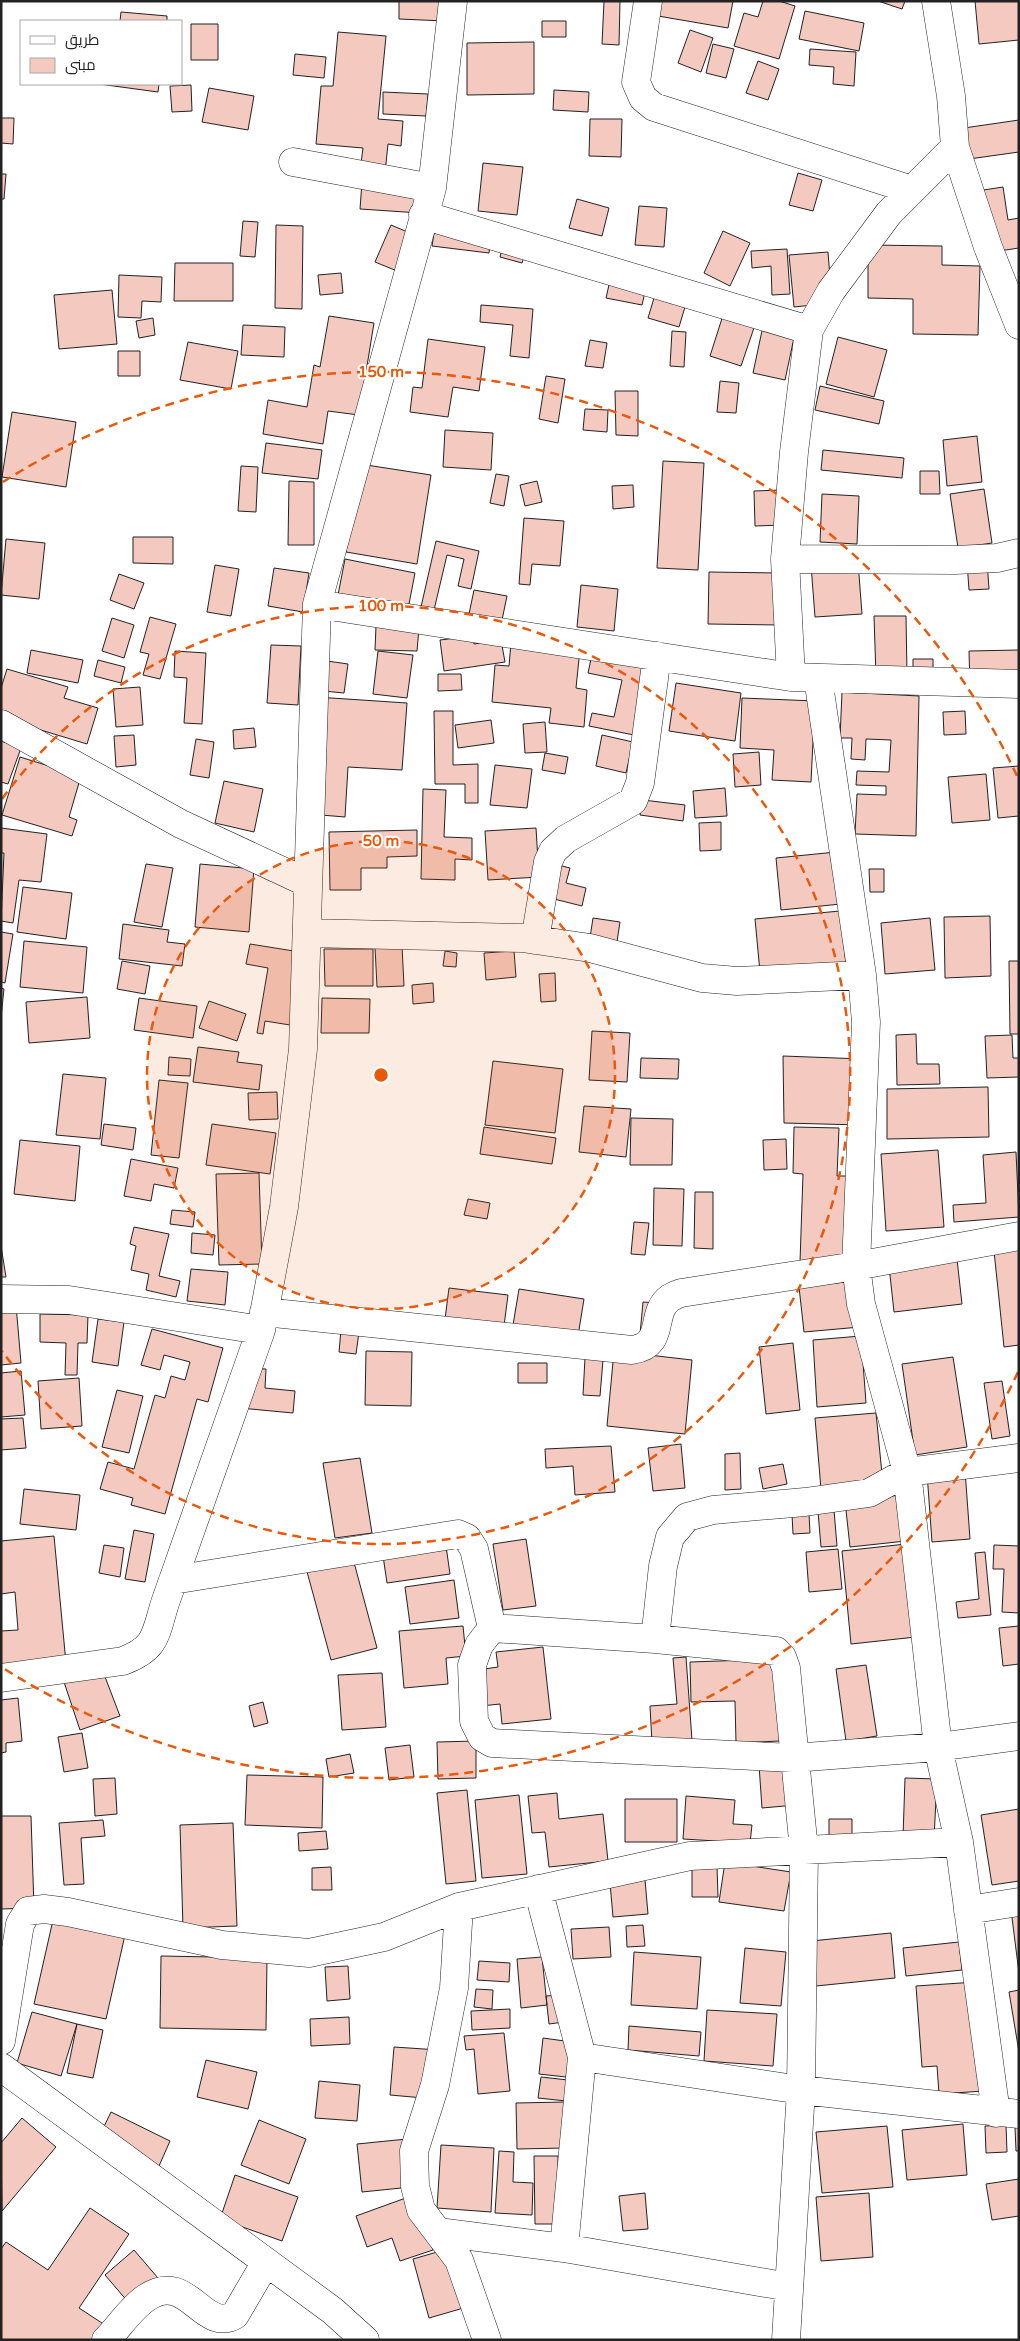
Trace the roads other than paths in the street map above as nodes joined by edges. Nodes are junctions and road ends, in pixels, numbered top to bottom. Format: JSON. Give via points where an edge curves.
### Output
{"nodes":[{"id":1,"x":454,"y":1,"type":"edge"},
{"id":2,"x":648,"y":1,"type":"edge"},
{"id":3,"x":936,"y":1,"type":"edge"},
{"id":4,"x":955,"y":146,"type":"junction"},
{"id":5,"x":293,"y":162,"type":"dead end"},
{"id":6,"x":432,"y":188,"type":"junction"},
{"id":7,"x":912,"y":190,"type":"junction"},
{"id":8,"x":423,"y":216,"type":"junction"},
{"id":9,"x":1012,"y":289,"type":"edge"},
{"id":10,"x":1019,"y":326,"type":"edge"},
{"id":11,"x":809,"y":330,"type":"junction"},
{"id":12,"x":1019,"y":553,"type":"edge"},
{"id":13,"x":785,"y":559,"type":"junction"},
{"id":14,"x":317,"y":604,"type":"junction"},
{"id":15,"x":657,"y":656,"type":"junction"},
{"id":16,"x":791,"y":677,"type":"junction"},
{"id":17,"x":818,"y":678,"type":"junction"},
{"id":18,"x":1019,"y":684,"type":"edge"},
{"id":19,"x":1,"y":724,"type":"edge"},
{"id":20,"x":308,"y":883,"type":"junction"},
{"id":21,"x":307,"y":933,"type":"junction"},
{"id":22,"x":535,"y":940,"type":"junction"},
{"id":23,"x":862,"y":975,"type":"junction"},
{"id":24,"x":1019,"y":1236,"type":"edge"},
{"id":25,"x":856,"y":1266,"type":"junction"},
{"id":26,"x":1,"y":1298,"type":"edge"},
{"id":27,"x":262,"y":1321,"type":"junction"},
{"id":28,"x":1019,"y":1458,"type":"edge"},
{"id":29,"x":907,"y":1472,"type":"junction"},
{"id":30,"x":173,"y":1580,"type":"junction"},
{"id":31,"x":492,"y":1628,"type":"junction"},
{"id":32,"x":655,"y":1639,"type":"junction"},
{"id":33,"x":1,"y":1678,"type":"edge"},
{"id":34,"x":1019,"y":1736,"type":"edge"},
{"id":35,"x":938,"y":1747,"type":"junction"},
{"id":36,"x":793,"y":1758,"type":"junction"},
{"id":37,"x":959,"y":1842,"type":"junction"},
{"id":38,"x":804,"y":1850,"type":"junction"},
{"id":39,"x":538,"y":1889,"type":"junction"},
{"id":40,"x":1019,"y":1902,"type":"edge"},
{"id":41,"x":459,"y":1907,"type":"junction"},
{"id":42,"x":968,"y":1910,"type":"junction"},
{"id":43,"x":1,"y":2041,"type":"edge"},
{"id":44,"x":582,"y":2057,"type":"junction"},
{"id":45,"x":1,"y":2067,"type":"edge"},
{"id":46,"x":801,"y":2090,"type":"junction"},
{"id":47,"x":1008,"y":2113,"type":"edge"},
{"id":48,"x":438,"y":2232,"type":"junction"},
{"id":49,"x":564,"y":2248,"type":"junction"},
{"id":50,"x":266,"y":2262,"type":"junction"},
{"id":51,"x":789,"y":2288,"type":"junction"},
{"id":52,"x":106,"y":2340,"type":"edge"},
{"id":53,"x":365,"y":2340,"type":"edge"},
{"id":54,"x":487,"y":2340,"type":"edge"},
{"id":55,"x":786,"y":2340,"type":"edge"}],
"edges":[{"from":1,"to":6,"type":"street"},
{"from":2,"to":7,"type":"street","via":[[636,82],[643,98],[654,107]]},
{"from":3,"to":4,"type":"street","via":[[952,96]]},
{"from":4,"to":7,"type":"street"},
{"from":4,"to":9,"type":"street","via":[[988,247]]},
{"from":5,"to":6,"type":"street"},
{"from":6,"to":8,"type":"street"},
{"from":7,"to":11,"type":"street","via":[[888,213],[837,284]]},
{"from":8,"to":11,"type":"street"},
{"from":8,"to":14,"type":"street"},
{"from":9,"to":10,"type":"street"},
{"from":11,"to":13,"type":"street"},
{"from":12,"to":13,"type":"street","via":[[997,558],[955,560]]},
{"from":13,"to":16,"type":"street"},
{"from":14,"to":15,"type":"street"},
{"from":14,"to":20,"type":"street"},
{"from":15,"to":16,"type":"street"},
{"from":15,"to":22,"type":"street","via":[[640,782],[633,801],[566,839],[553,851],[548,862]]},
{"from":16,"to":17,"type":"street"},
{"from":17,"to":18,"type":"street"},
{"from":17,"to":23,"type":"street"},
{"from":19,"to":20,"type":"street","via":[[181,824]]},
{"from":20,"to":21,"type":"street"},
{"from":21,"to":22,"type":"street"},
{"from":21,"to":27,"type":"street","via":[[303,1049],[284,1206]]},
{"from":22,"to":23,"type":"street","via":[[590,948],[702,978],[737,981]]},
{"from":23,"to":25,"type":"street","via":[[866,1022]]},
{"from":24,"to":25,"type":"street"},
{"from":25,"to":27,"type":"street","via":[[681,1293],[663,1305],[649,1344],[632,1350]]},
{"from":25,"to":29,"type":"street","via":[[861,1304]]},
{"from":26,"to":27,"type":"street","via":[[69,1300]]},
{"from":27,"to":30,"type":"street"},
{"from":28,"to":29,"type":"street"},
{"from":29,"to":32,"type":"street","via":[[869,1492],[805,1502],[713,1510],[688,1517],[670,1537],[663,1566]]},
{"from":29,"to":35,"type":"street"},
{"from":30,"to":31,"type":"street","via":[[458,1534],[467,1538],[474,1549]]},
{"from":30,"to":33,"type":"street","via":[[153,1643],[138,1656],[123,1661]]},
{"from":31,"to":32,"type":"street"},
{"from":31,"to":36,"type":"street","via":[[479,1645],[472,1665],[474,1721],[482,1737],[492,1743]]},
{"from":32,"to":36,"type":"street","via":[[776,1651],[786,1668]]},
{"from":34,"to":35,"type":"street"},
{"from":35,"to":36,"type":"street"},
{"from":35,"to":37,"type":"street"},
{"from":36,"to":38,"type":"street"},
{"from":37,"to":38,"type":"street"},
{"from":37,"to":42,"type":"street"},
{"from":38,"to":39,"type":"street","via":[[690,1856]]},
{"from":38,"to":46,"type":"street"},
{"from":39,"to":41,"type":"street"},
{"from":39,"to":44,"type":"street"},
{"from":40,"to":42,"type":"street"},
{"from":41,"to":43,"type":"street","via":[[384,1937],[309,1953],[222,1946],[68,1912],[28,1911],[20,1924]]},
{"from":41,"to":48,"type":"street","via":[[454,1988],[435,2085],[414,2152],[415,2186],[421,2210]]},
{"from":42,"to":47,"type":"street"},
{"from":44,"to":46,"type":"street"},
{"from":44,"to":49,"type":"street"},
{"from":45,"to":50,"type":"street"},
{"from":46,"to":47,"type":"street"},
{"from":46,"to":51,"type":"street"},
{"from":48,"to":49,"type":"street"},
{"from":48,"to":54,"type":"street","via":[[459,2260]]},
{"from":49,"to":51,"type":"street"},
{"from":50,"to":52,"type":"street","via":[[235,2315],[227,2319],[216,2318],[175,2290],[163,2290],[146,2298]]},
{"from":50,"to":53,"type":"street","via":[[333,2311]]},
{"from":51,"to":55,"type":"street"}]}
